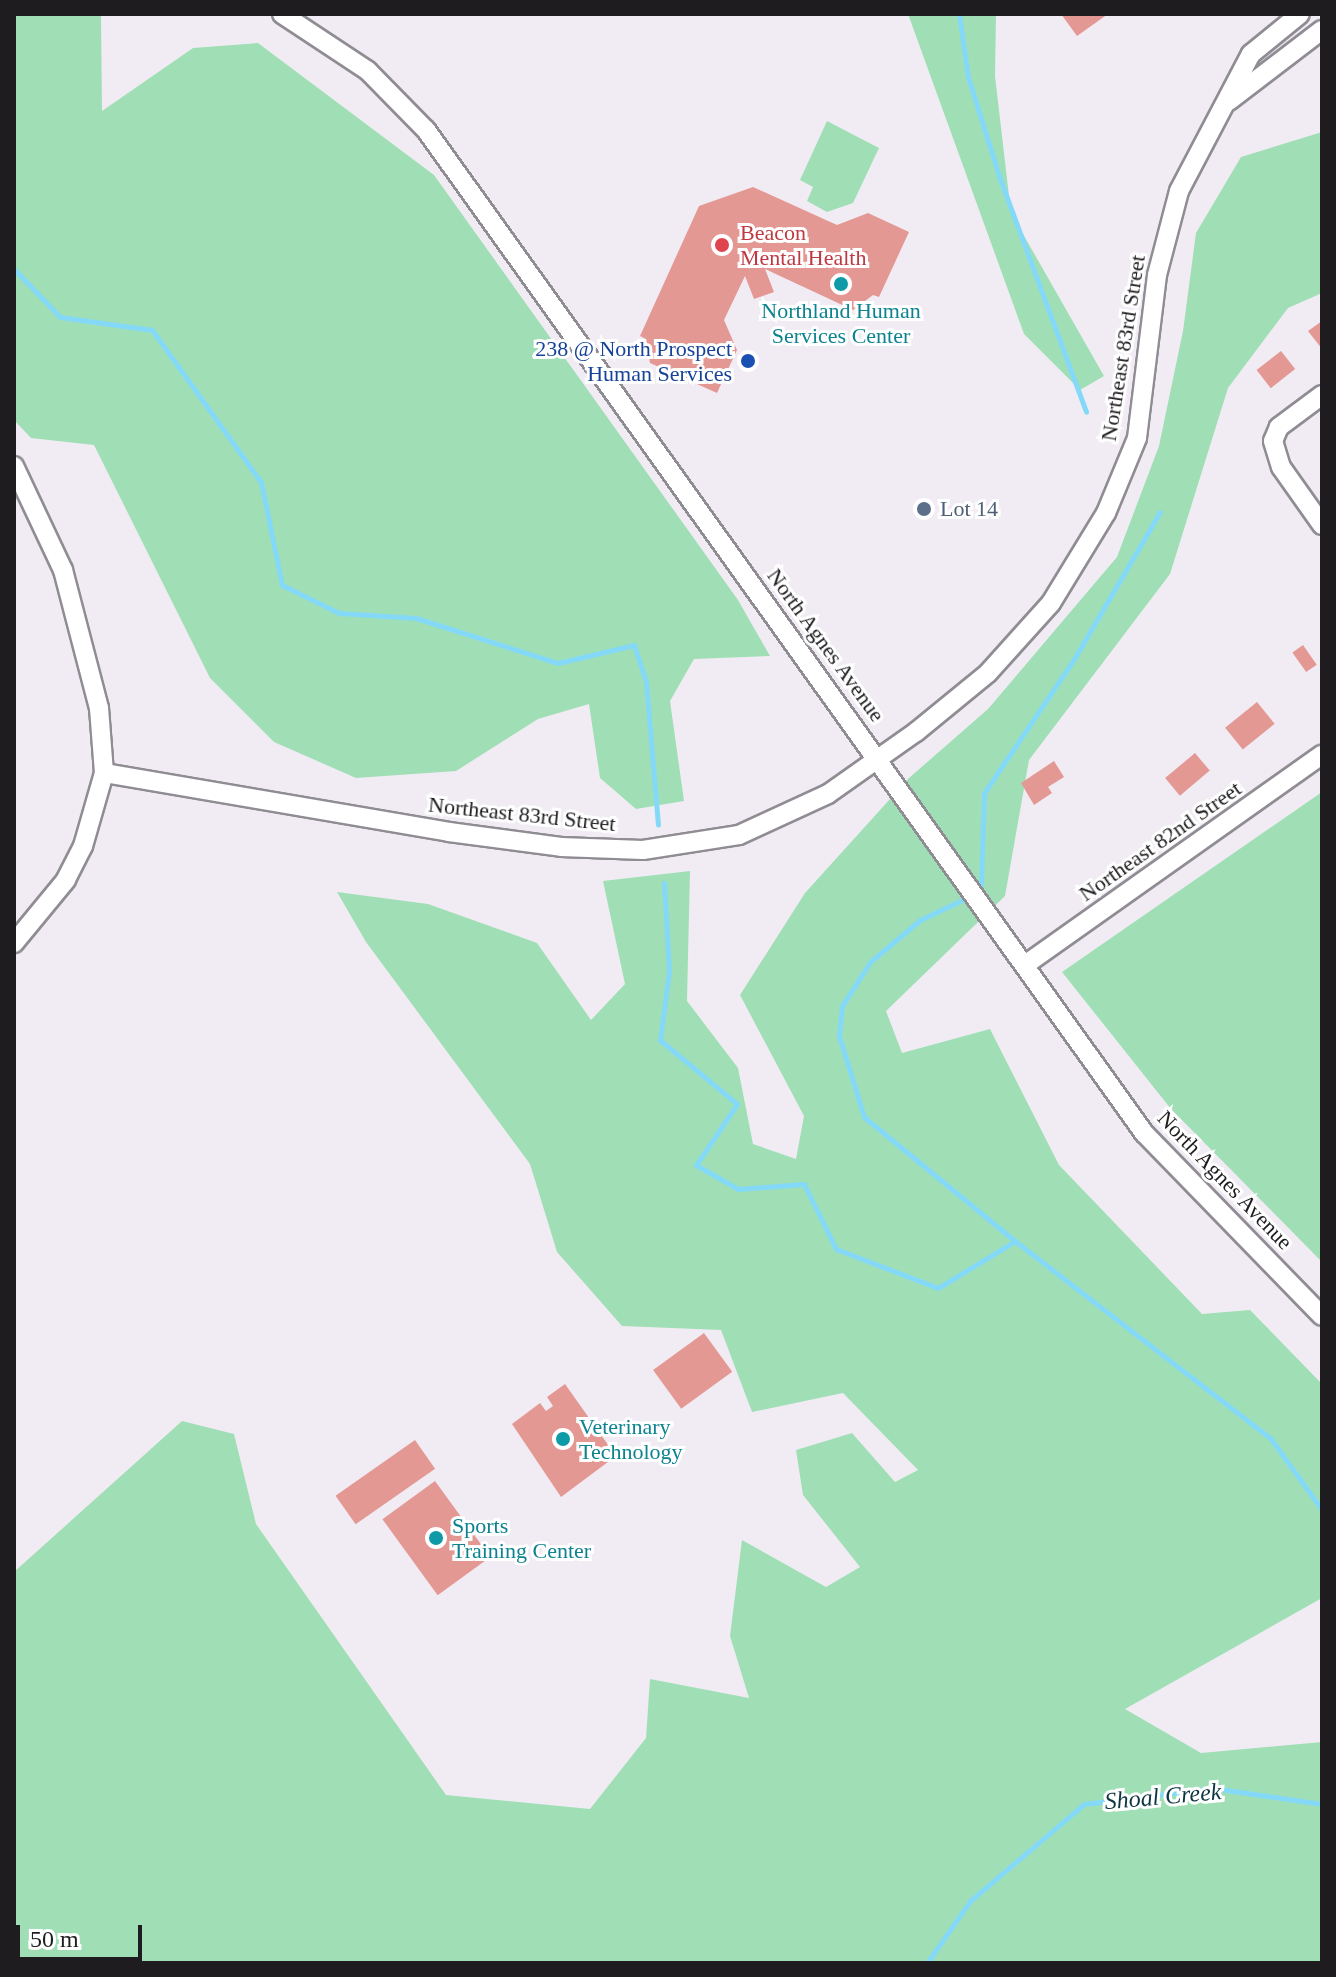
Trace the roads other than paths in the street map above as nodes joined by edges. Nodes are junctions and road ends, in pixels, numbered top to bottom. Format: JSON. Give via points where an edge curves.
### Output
{"nodes":[{"id":1,"x":282,"y":14,"type":"edge"},
{"id":2,"x":1300,"y":14,"type":"edge"},
{"id":3,"x":1322,"y":30,"type":"edge"},
{"id":4,"x":1218,"y":111,"type":"junction"},
{"id":5,"x":1322,"y":395,"type":"edge"},
{"id":6,"x":14,"y":466,"type":"edge"},
{"id":7,"x":1322,"y":525,"type":"edge"},
{"id":8,"x":1322,"y":755,"type":"edge"},
{"id":9,"x":877,"y":758,"type":"junction"},
{"id":10,"x":104,"y":773,"type":"junction"},
{"id":11,"x":14,"y":943,"type":"edge"},
{"id":12,"x":1025,"y":965,"type":"junction"},
{"id":13,"x":1322,"y":1316,"type":"edge"}],
"edges":[{"from":1,"to":9,"type":"street","name":"North Agnes Avenue","via":[[368,71],[426,130]]},
{"from":2,"to":4,"type":"street","name":"Northeast 83rd Street","via":[[1251,54]]},
{"from":3,"to":4,"type":"street","name":"Northeast 83rd Street"},
{"from":4,"to":9,"type":"street","name":"Northeast 83rd Street","via":[[1179,191],[1157,275],[1137,438],[1106,513],[1051,603],[988,673]]},
{"from":5,"to":7,"type":"street","via":[[1276,431],[1274,455]]},
{"from":6,"to":10,"type":"street","via":[[63,570],[99,708]]},
{"from":8,"to":12,"type":"street","name":"Northeast 82nd Street"},
{"from":9,"to":10,"type":"street","name":"Northeast 83rd Street","via":[[828,794],[739,835],[643,850],[561,847],[449,832]]},
{"from":9,"to":12,"type":"street","name":"North Agnes Avenue"},
{"from":10,"to":11,"type":"street","via":[[83,846],[66,880]]},
{"from":12,"to":13,"type":"street","name":"North Agnes Avenue","via":[[1144,1133]]}]}
